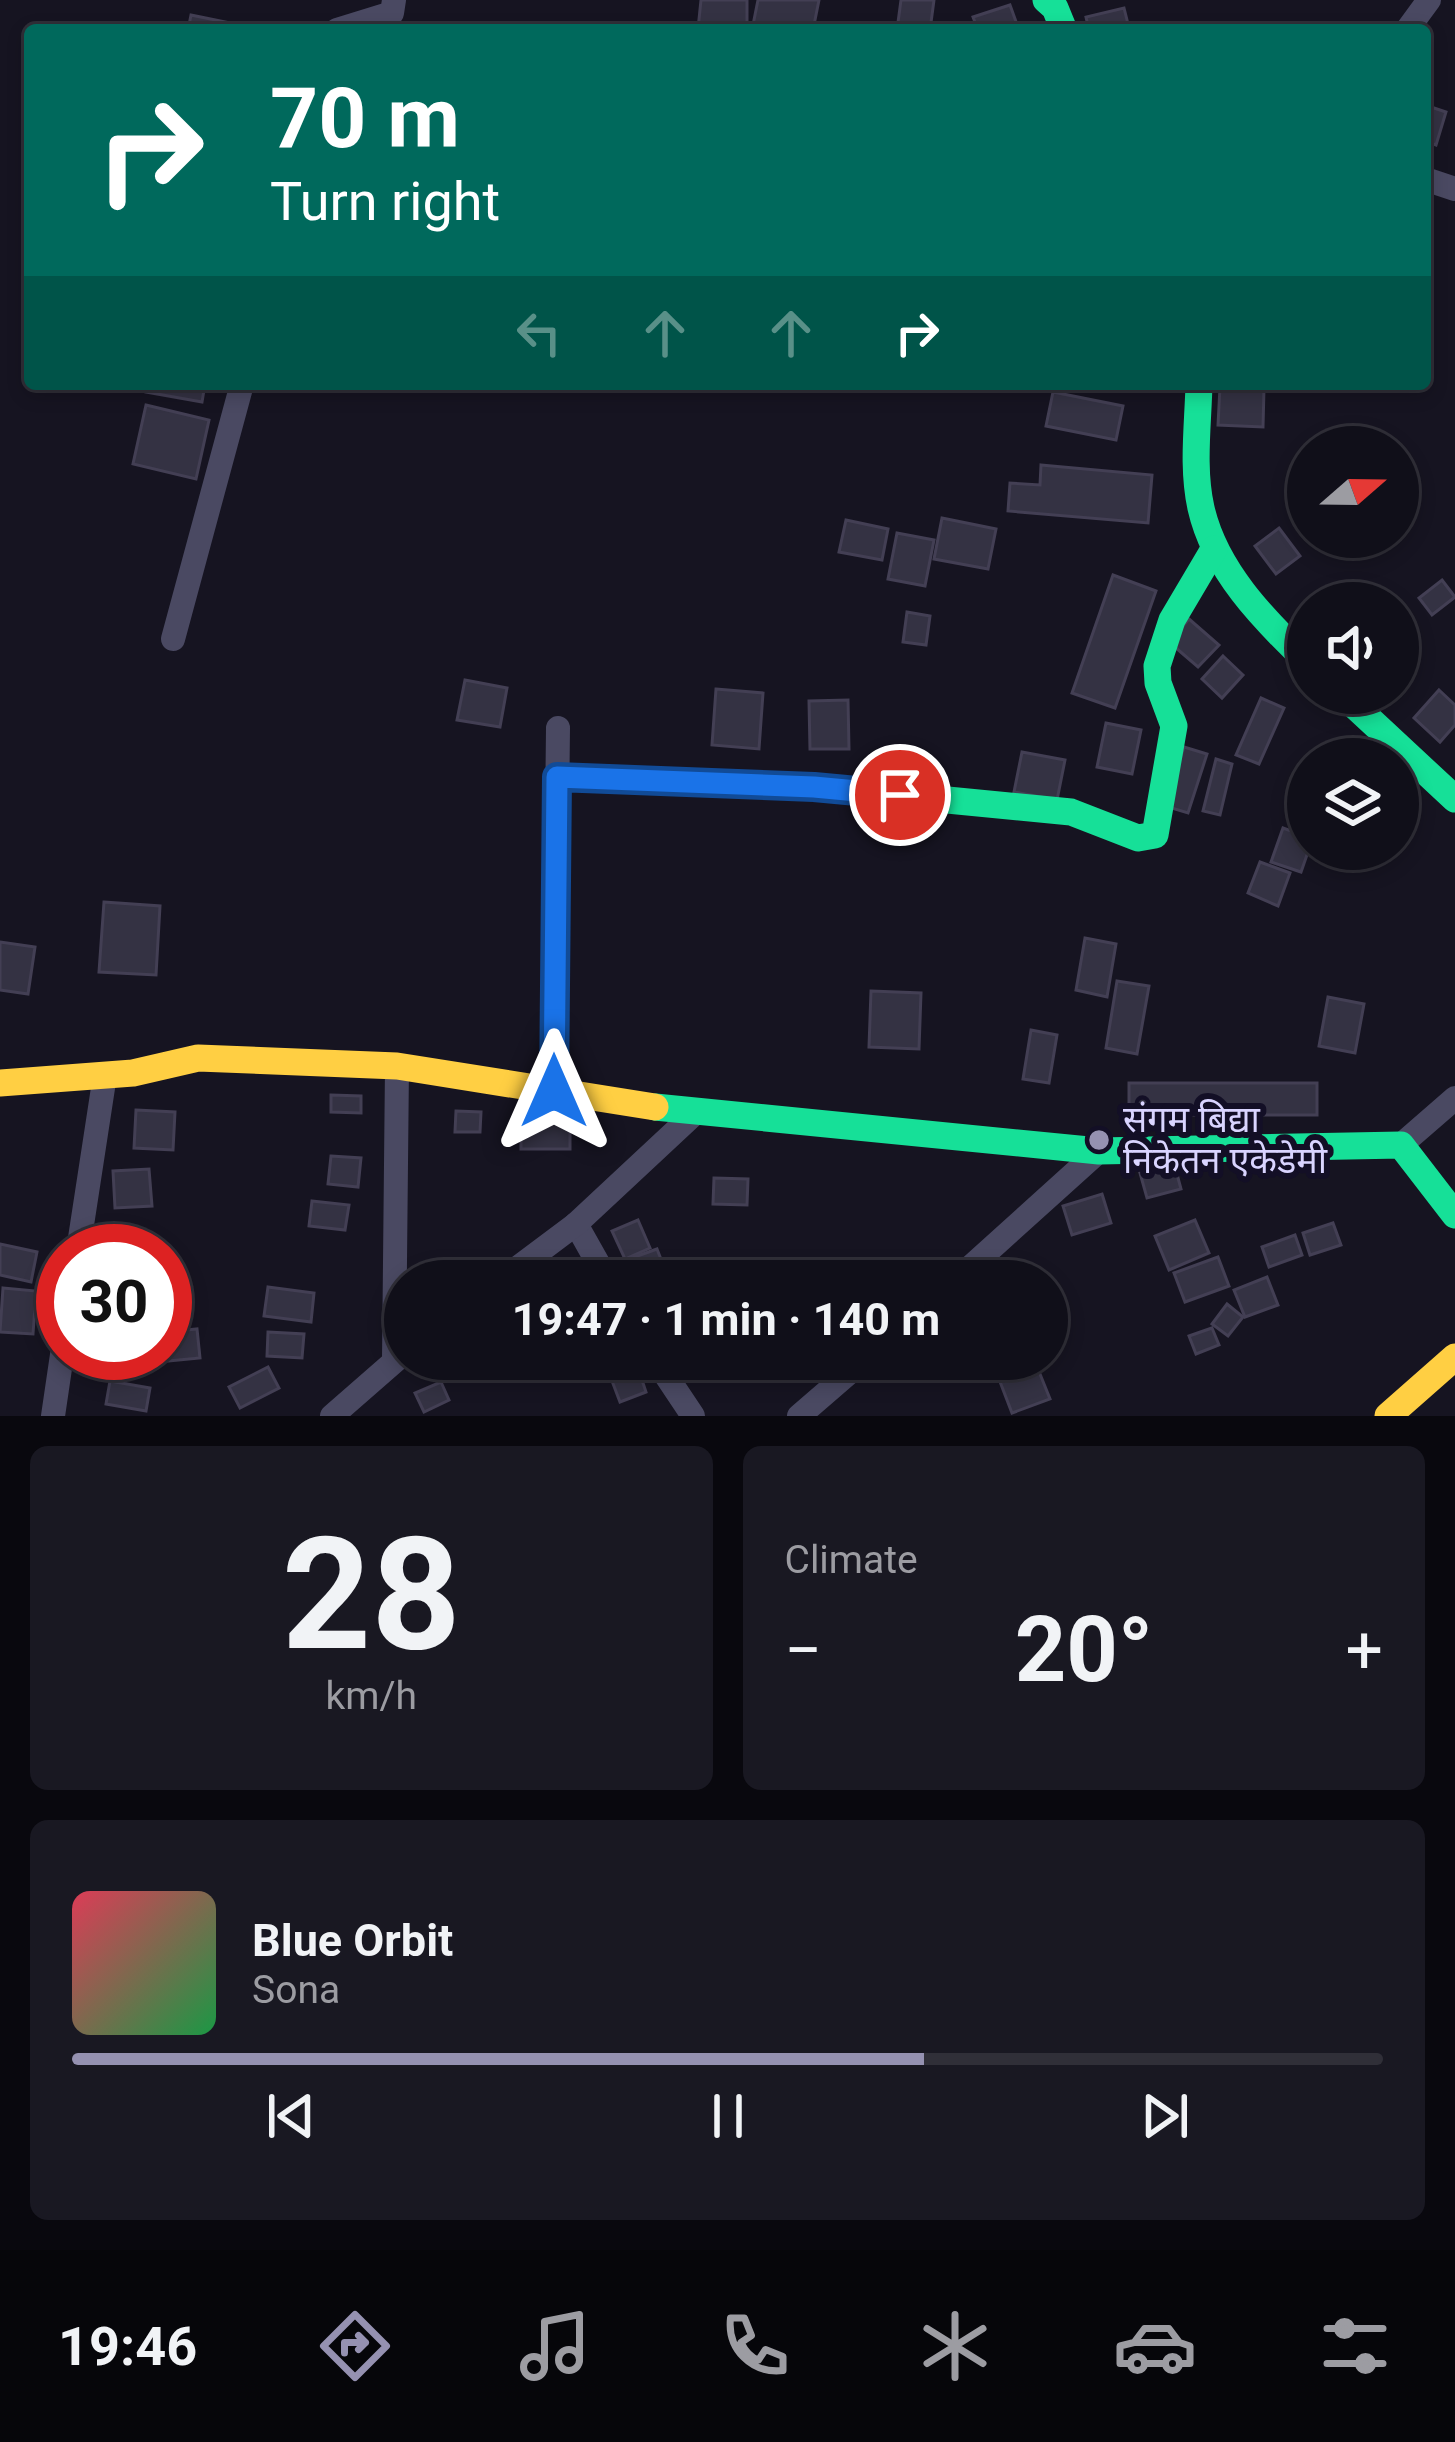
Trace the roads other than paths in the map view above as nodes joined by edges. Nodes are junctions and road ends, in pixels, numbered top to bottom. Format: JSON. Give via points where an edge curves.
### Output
{"nodes":[{"id":1,"x":394,"y":0,"type":"edge"},
{"id":2,"x":357,"y":24,"type":"edge"},
{"id":3,"x":240,"y":390,"type":"edge"},
{"id":4,"x":1199,"y":390,"type":"edge"},
{"id":5,"x":1214,"y":549,"type":"junction"},
{"id":6,"x":173,"y":639,"type":"dead end"},
{"id":7,"x":1287,"y":642,"type":"edge"},
{"id":8,"x":1364,"y":714,"type":"edge"},
{"id":9,"x":557,"y":728,"type":"dead end"},
{"id":10,"x":557,"y":777,"type":"junction"},
{"id":11,"x":1455,"y":799,"type":"edge"},
{"id":12,"x":397,"y":1066,"type":"junction"},
{"id":13,"x":105,"y":1075,"type":"junction"},
{"id":14,"x":0,"y":1083,"type":"edge"},
{"id":15,"x":554,"y":1091,"type":"junction"},
{"id":16,"x":1455,"y":1098,"type":"edge"},
{"id":17,"x":695,"y":1113,"type":"junction"},
{"id":18,"x":1401,"y":1145,"type":"junction"},
{"id":19,"x":1099,"y":1150,"type":"junction"},
{"id":20,"x":1455,"y":1215,"type":"edge"},
{"id":21,"x":82,"y":1224,"type":"edge"},
{"id":22,"x":576,"y":1224,"type":"junction"},
{"id":23,"x":399,"y":1260,"type":"edge"},
{"id":24,"x":528,"y":1260,"type":"edge"},
{"id":25,"x":596,"y":1260,"type":"edge"},
{"id":26,"x":978,"y":1260,"type":"edge"},
{"id":27,"x":1455,"y":1357,"type":"edge"},
{"id":28,"x":384,"y":1370,"type":"edge"},
{"id":29,"x":58,"y":1380,"type":"edge"},
{"id":30,"x":669,"y":1380,"type":"edge"},
{"id":31,"x":841,"y":1380,"type":"edge"},
{"id":32,"x":53,"y":1416,"type":"edge"},
{"id":33,"x":332,"y":1416,"type":"edge"},
{"id":34,"x":693,"y":1416,"type":"edge"},
{"id":35,"x":799,"y":1416,"type":"edge"},
{"id":36,"x":1388,"y":1416,"type":"edge"}],
"edges":[{"from":1,"to":2,"type":"street","via":[[392,13]]},
{"from":3,"to":6,"type":"street"},
{"from":4,"to":5,"type":"street","via":[[1200,505]]},
{"from":5,"to":7,"type":"street"},
{"from":5,"to":10,"type":"street","via":[[1157,662],[1156,688],[1174,737],[1155,835],[1138,838],[1072,812],[861,791]]},
{"from":8,"to":11,"type":"street"},
{"from":9,"to":10,"type":"street"},
{"from":10,"to":15,"type":"street"},
{"from":12,"to":13,"type":"street","via":[[198,1058]]},
{"from":12,"to":15,"type":"street"},
{"from":12,"to":23,"type":"street"},
{"from":13,"to":14,"type":"street"},
{"from":13,"to":21,"type":"street"},
{"from":15,"to":17,"type":"street"},
{"from":16,"to":18,"type":"street"},
{"from":17,"to":19,"type":"street"},
{"from":17,"to":22,"type":"street"},
{"from":18,"to":19,"type":"street"},
{"from":18,"to":20,"type":"street"},
{"from":19,"to":26,"type":"street"},
{"from":22,"to":24,"type":"street"},
{"from":22,"to":25,"type":"street"},
{"from":27,"to":36,"type":"street"},
{"from":28,"to":33,"type":"street"},
{"from":29,"to":32,"type":"street"},
{"from":30,"to":34,"type":"street"},
{"from":31,"to":35,"type":"street"}]}
